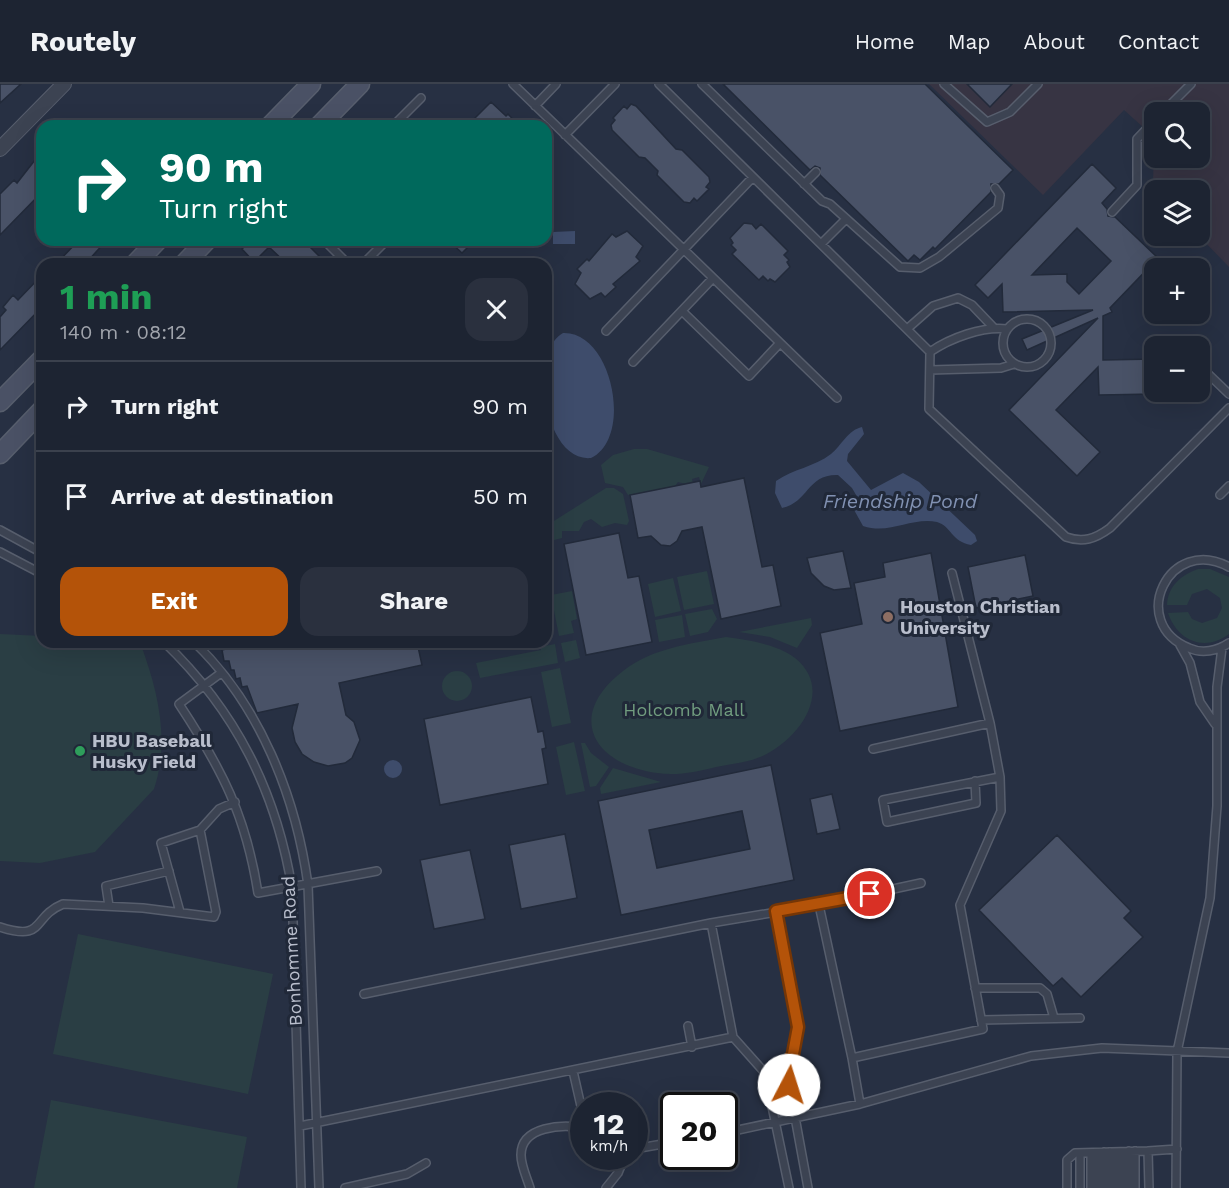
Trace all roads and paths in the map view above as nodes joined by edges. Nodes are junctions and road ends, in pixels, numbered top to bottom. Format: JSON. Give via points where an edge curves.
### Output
{"nodes":[{"id":1,"x":64,"y":84,"type":"edge"},
{"id":2,"x":311,"y":84,"type":"edge"},
{"id":3,"x":360,"y":84,"type":"edge"},
{"id":4,"x":513,"y":84,"type":"edge"},
{"id":5,"x":556,"y":84,"type":"edge"},
{"id":6,"x":615,"y":84,"type":"edge"},
{"id":7,"x":659,"y":84,"type":"edge"},
{"id":8,"x":702,"y":84,"type":"edge"},
{"id":9,"x":944,"y":84,"type":"edge"},
{"id":10,"x":1038,"y":84,"type":"edge"},
{"id":11,"x":1191,"y":84,"type":"edge"},
{"id":12,"x":421,"y":98,"type":"dead end"},
{"id":13,"x":1173,"y":102,"type":"edge"},
{"id":14,"x":535,"y":106,"type":"junction"},
{"id":15,"x":276,"y":120,"type":"edge"},
{"id":16,"x":325,"y":120,"type":"edge"},
{"id":17,"x":399,"y":120,"type":"edge"},
{"id":18,"x":549,"y":120,"type":"edge"},
{"id":19,"x":552,"y":122,"type":"edge"},
{"id":20,"x":1144,"y":132,"type":"edge"},
{"id":21,"x":565,"y":135,"type":"junction"},
{"id":22,"x":0,"y":149,"type":"edge"},
{"id":23,"x":816,"y":171,"type":"dead end"},
{"id":24,"x":753,"y":177,"type":"junction"},
{"id":25,"x":804,"y":184,"type":"junction"},
{"id":26,"x":995,"y":188,"type":"dead end"},
{"id":27,"x":1112,"y":212,"type":"dead end"},
{"id":28,"x":846,"y":219,"type":"junction"},
{"id":29,"x":821,"y":244,"type":"junction"},
{"id":30,"x":152,"y":246,"type":"edge"},
{"id":31,"x":201,"y":246,"type":"edge"},
{"id":32,"x":330,"y":246,"type":"edge"},
{"id":33,"x":379,"y":246,"type":"edge"},
{"id":34,"x":684,"y":250,"type":"junction"},
{"id":35,"x":141,"y":258,"type":"edge"},
{"id":36,"x":190,"y":258,"type":"edge"},
{"id":37,"x":342,"y":258,"type":"edge"},
{"id":38,"x":368,"y":258,"type":"edge"},
{"id":39,"x":713,"y":278,"type":"junction"},
{"id":40,"x":682,"y":311,"type":"junction"},
{"id":41,"x":993,"y":327,"type":"junction"},
{"id":42,"x":1007,"y":329,"type":"junction"},
{"id":43,"x":907,"y":330,"type":"junction"},
{"id":44,"x":606,"y":331,"type":"dead end"},
{"id":45,"x":780,"y":343,"type":"junction"},
{"id":46,"x":930,"y":352,"type":"junction"},
{"id":47,"x":633,"y":362,"type":"dead end"},
{"id":48,"x":1014,"y":364,"type":"junction"},
{"id":49,"x":36,"y":365,"type":"edge"},
{"id":50,"x":930,"y":370,"type":"junction"},
{"id":51,"x":1210,"y":376,"type":"edge"},
{"id":52,"x":1229,"y":394,"type":"edge"},
{"id":53,"x":837,"y":398,"type":"dead end"},
{"id":54,"x":0,"y":402,"type":"edge"},
{"id":55,"x":1229,"y":408,"type":"edge"},
{"id":56,"x":36,"y":416,"type":"edge"},
{"id":57,"x":0,"y":454,"type":"edge"},
{"id":58,"x":1229,"y":486,"type":"edge"},
{"id":59,"x":1220,"y":495,"type":"dead end"},
{"id":60,"x":0,"y":530,"type":"edge"},
{"id":61,"x":36,"y":551,"type":"edge"},
{"id":62,"x":0,"y":552,"type":"edge"},
{"id":63,"x":1229,"y":567,"type":"edge"},
{"id":64,"x":36,"y":570,"type":"edge"},
{"id":65,"x":952,"y":573,"type":"dead end"},
{"id":66,"x":1229,"y":643,"type":"edge"},
{"id":67,"x":1180,"y":645,"type":"junction"},
{"id":68,"x":170,"y":648,"type":"edge"},
{"id":69,"x":199,"y":648,"type":"edge"},
{"id":70,"x":1222,"y":648,"type":"junction"},
{"id":71,"x":221,"y":673,"type":"junction"},
{"id":72,"x":206,"y":685,"type":"junction"},
{"id":73,"x":990,"y":723,"type":"junction"},
{"id":74,"x":1215,"y":724,"type":"junction"},
{"id":75,"x":873,"y":748,"type":"dead end"},
{"id":76,"x":1000,"y":777,"type":"junction"},
{"id":77,"x":975,"y":781,"type":"junction"},
{"id":78,"x":235,"y":802,"type":"junction"},
{"id":79,"x":200,"y":830,"type":"junction"},
{"id":80,"x":169,"y":871,"type":"junction"},
{"id":81,"x":377,"y":871,"type":"dead end"},
{"id":82,"x":921,"y":883,"type":"dead end"},
{"id":83,"x":308,"y":885,"type":"junction"},
{"id":84,"x":291,"y":888,"type":"junction"},
{"id":85,"x":819,"y":904,"type":"junction"},
{"id":86,"x":109,"y":906,"type":"junction"},
{"id":87,"x":776,"y":911,"type":"junction"},
{"id":88,"x":180,"y":912,"type":"junction"},
{"id":89,"x":711,"y":923,"type":"junction"},
{"id":90,"x":0,"y":927,"type":"edge"},
{"id":91,"x":975,"y":988,"type":"junction"},
{"id":92,"x":364,"y":994,"type":"dead end"},
{"id":93,"x":1054,"y":1018,"type":"junction"},
{"id":94,"x":1080,"y":1018,"type":"dead end"},
{"id":95,"x":981,"y":1020,"type":"junction"},
{"id":96,"x":688,"y":1026,"type":"dead end"},
{"id":97,"x":733,"y":1037,"type":"junction"},
{"id":98,"x":692,"y":1047,"type":"junction"},
{"id":99,"x":1177,"y":1052,"type":"junction"},
{"id":100,"x":1229,"y":1053,"type":"edge"},
{"id":101,"x":852,"y":1058,"type":"junction"},
{"id":102,"x":786,"y":1068,"type":"junction"},
{"id":103,"x":573,"y":1071,"type":"junction"},
{"id":104,"x":765,"y":1073,"type":"junction"},
{"id":105,"x":578,"y":1092,"type":"edge"},
{"id":106,"x":860,"y":1104,"type":"junction"},
{"id":107,"x":795,"y":1120,"type":"junction"},
{"id":108,"x":316,"y":1124,"type":"junction"},
{"id":109,"x":776,"y":1124,"type":"junction"},
{"id":110,"x":300,"y":1126,"type":"junction"},
{"id":111,"x":570,"y":1128,"type":"edge"},
{"id":112,"x":738,"y":1131,"type":"edge"},
{"id":113,"x":1177,"y":1149,"type":"junction"},
{"id":114,"x":1148,"y":1151,"type":"junction"},
{"id":115,"x":1107,"y":1152,"type":"junction"},
{"id":116,"x":426,"y":1163,"type":"dead end"},
{"id":117,"x":619,"y":1170,"type":"edge"},
{"id":118,"x":302,"y":1188,"type":"edge"},
{"id":119,"x":319,"y":1188,"type":"edge"},
{"id":120,"x":345,"y":1188,"type":"edge"},
{"id":121,"x":530,"y":1188,"type":"edge"},
{"id":122,"x":606,"y":1188,"type":"edge"},
{"id":123,"x":789,"y":1188,"type":"edge"},
{"id":124,"x":808,"y":1188,"type":"edge"},
{"id":125,"x":1067,"y":1188,"type":"edge"},
{"id":126,"x":1080,"y":1188,"type":"edge"},
{"id":127,"x":1087,"y":1188,"type":"edge"},
{"id":128,"x":1091,"y":1188,"type":"edge"},
{"id":129,"x":1098,"y":1188,"type":"edge"},
{"id":130,"x":1104,"y":1188,"type":"edge"},
{"id":131,"x":1110,"y":1188,"type":"edge"},
{"id":132,"x":1116,"y":1188,"type":"edge"},
{"id":133,"x":1123,"y":1188,"type":"edge"},
{"id":134,"x":1128,"y":1188,"type":"edge"},
{"id":135,"x":1135,"y":1188,"type":"edge"},
{"id":136,"x":1149,"y":1188,"type":"edge"},
{"id":137,"x":1176,"y":1188,"type":"edge"}],
"edges":[{"from":1,"to":22,"type":"street"},
{"from":2,"to":15,"type":"main road"},
{"from":3,"to":16,"type":"main road"},
{"from":4,"to":14,"type":"lane"},
{"from":5,"to":14,"type":"lane"},
{"from":6,"to":21,"type":"lane"},
{"from":7,"to":24,"type":"lane"},
{"from":8,"to":25,"type":"lane"},
{"from":9,"to":10,"type":"lane","via":[[987,122],[1010,112]]},
{"from":11,"to":13,"type":"lane"},
{"from":12,"to":17,"type":"lane"},
{"from":14,"to":18,"type":"lane"},
{"from":19,"to":21,"type":"lane"},
{"from":20,"to":27,"type":"lane","via":[[1137,139],[1137,185]]},
{"from":21,"to":34,"type":"lane"},
{"from":23,"to":25,"type":"lane"},
{"from":24,"to":29,"type":"lane"},
{"from":24,"to":34,"type":"lane"},
{"from":25,"to":28,"type":"lane"},
{"from":26,"to":28,"type":"lane","via":[[1000,195],[998,208],[921,268],[900,267]]},
{"from":28,"to":29,"type":"lane"},
{"from":29,"to":43,"type":"lane"},
{"from":30,"to":35,"type":"main road"},
{"from":31,"to":36,"type":"main road"},
{"from":32,"to":37,"type":"lane"},
{"from":33,"to":38,"type":"lane"},
{"from":34,"to":39,"type":"lane"},
{"from":34,"to":44,"type":"lane"},
{"from":39,"to":40,"type":"lane"},
{"from":39,"to":45,"type":"lane"},
{"from":40,"to":45,"type":"lane","via":[[749,376]]},
{"from":40,"to":47,"type":"lane"},
{"from":41,"to":42,"type":"lane"},
{"from":41,"to":43,"type":"lane","via":[[972,305],[958,298],[933,306]]},
{"from":41,"to":46,"type":"lane","via":[[942,344]]},
{"from":42,"to":48,"type":"lane","via":[[1002,344]]},
{"from":42,"to":48,"type":"lane","via":[[1019,320],[1035,320],[1051,338],[1044,360],[1030,367]]},
{"from":43,"to":46,"type":"lane"},
{"from":45,"to":53,"type":"lane"},
{"from":46,"to":50,"type":"lane"},
{"from":48,"to":50,"type":"lane","via":[[1001,368]]},
{"from":49,"to":54,"type":"main road"},
{"from":50,"to":55,"type":"lane","via":[[929,409],[1066,537],[1081,541],[1110,528]]},
{"from":51,"to":52,"type":"lane"},
{"from":56,"to":57,"type":"main road"},
{"from":58,"to":59,"type":"lane"},
{"from":60,"to":61,"type":"lane"},
{"from":62,"to":64,"type":"lane"},
{"from":63,"to":67,"type":"lane","via":[[1203,559],[1188,562],[1164,581],[1159,595],[1160,616],[1169,636]]},
{"from":65,"to":73,"type":"lane"},
{"from":66,"to":70,"type":"lane"},
{"from":67,"to":70,"type":"lane","via":[[1194,650]]},
{"from":67,"to":74,"type":"lane","via":[[1190,663],[1200,702]]},
{"from":68,"to":72,"type":"lane","name":"Bonhomme Road"},
{"from":69,"to":71,"type":"lane","name":"Bonhomme Road"},
{"from":70,"to":74,"type":"lane"},
{"from":71,"to":72,"type":"lane"},
{"from":71,"to":83,"type":"lane","name":"Bonhomme Road","via":[[277,765],[302,841]]},
{"from":72,"to":78,"type":"lane","via":[[179,704],[204,741]]},
{"from":72,"to":84,"type":"lane","name":"Bonhomme Road","via":[[242,738],[268,795],[285,847]]},
{"from":73,"to":75,"type":"lane"},
{"from":73,"to":76,"type":"lane"},
{"from":74,"to":99,"type":"lane","via":[[1217,806],[1210,898]]},
{"from":76,"to":77,"type":"lane"},
{"from":76,"to":91,"type":"lane","via":[[1001,811],[960,905]]},
{"from":77,"to":77,"type":"lane","via":[[883,800],[887,822],[976,803]]},
{"from":78,"to":79,"type":"lane","via":[[219,809]]},
{"from":78,"to":84,"type":"lane","via":[[252,853],[258,894]]},
{"from":79,"to":80,"type":"lane","via":[[161,843]]},
{"from":79,"to":88,"type":"lane","via":[[216,912],[214,917]]},
{"from":80,"to":86,"type":"lane","via":[[106,886]]},
{"from":80,"to":88,"type":"lane"},
{"from":81,"to":83,"type":"lane"},
{"from":82,"to":85,"type":"lane"},
{"from":83,"to":84,"type":"lane"},
{"from":83,"to":108,"type":"lane","name":"Bonhomme Road"},
{"from":84,"to":110,"type":"lane","name":"Bonhomme Road"},
{"from":85,"to":87,"type":"lane"},
{"from":85,"to":101,"type":"lane"},
{"from":86,"to":88,"type":"lane"},
{"from":86,"to":90,"type":"lane","via":[[63,904],[30,932]]},
{"from":87,"to":89,"type":"lane"},
{"from":87,"to":102,"type":"lane","via":[[798,1027]]},
{"from":89,"to":92,"type":"lane"},
{"from":89,"to":97,"type":"lane"},
{"from":91,"to":93,"type":"lane","via":[[1040,988],[1047,994]]},
{"from":91,"to":95,"type":"lane"},
{"from":93,"to":94,"type":"lane"},
{"from":93,"to":95,"type":"lane"},
{"from":95,"to":101,"type":"lane","via":[[983,1029]]},
{"from":96,"to":98,"type":"lane"},
{"from":97,"to":98,"type":"lane"},
{"from":97,"to":104,"type":"lane"},
{"from":98,"to":103,"type":"lane"},
{"from":99,"to":100,"type":"lane"},
{"from":99,"to":106,"type":"lane","via":[[1102,1048],[1031,1056]]},
{"from":99,"to":113,"type":"lane"},
{"from":101,"to":106,"type":"lane"},
{"from":102,"to":104,"type":"lane"},
{"from":102,"to":107,"type":"lane"},
{"from":103,"to":105,"type":"lane"},
{"from":103,"to":108,"type":"lane"},
{"from":104,"to":109,"type":"lane"},
{"from":106,"to":107,"type":"lane"},
{"from":107,"to":109,"type":"lane"},
{"from":107,"to":124,"type":"lane"},
{"from":108,"to":110,"type":"lane"},
{"from":108,"to":119,"type":"lane","name":"Bonhomme Road"},
{"from":109,"to":112,"type":"lane"},
{"from":109,"to":123,"type":"lane"},
{"from":110,"to":118,"type":"lane","name":"Bonhomme Road"},
{"from":111,"to":121,"type":"lane","via":[[549,1128],[528,1137],[521,1153]]},
{"from":113,"to":114,"type":"lane"},
{"from":113,"to":137,"type":"lane"},
{"from":114,"to":115,"type":"lane"},
{"from":114,"to":136,"type":"lane"},
{"from":115,"to":125,"type":"lane","via":[[1075,1153],[1067,1160]]},
{"from":115,"to":126,"type":"lane"},
{"from":115,"to":127,"type":"lane"},
{"from":115,"to":128,"type":"lane"},
{"from":115,"to":129,"type":"lane"},
{"from":115,"to":130,"type":"lane"},
{"from":115,"to":131,"type":"lane"},
{"from":115,"to":132,"type":"lane"},
{"from":115,"to":133,"type":"lane"},
{"from":115,"to":134,"type":"lane"},
{"from":115,"to":135,"type":"lane"},
{"from":116,"to":120,"type":"lane","via":[[407,1174]]},
{"from":117,"to":122,"type":"lane"}]}
